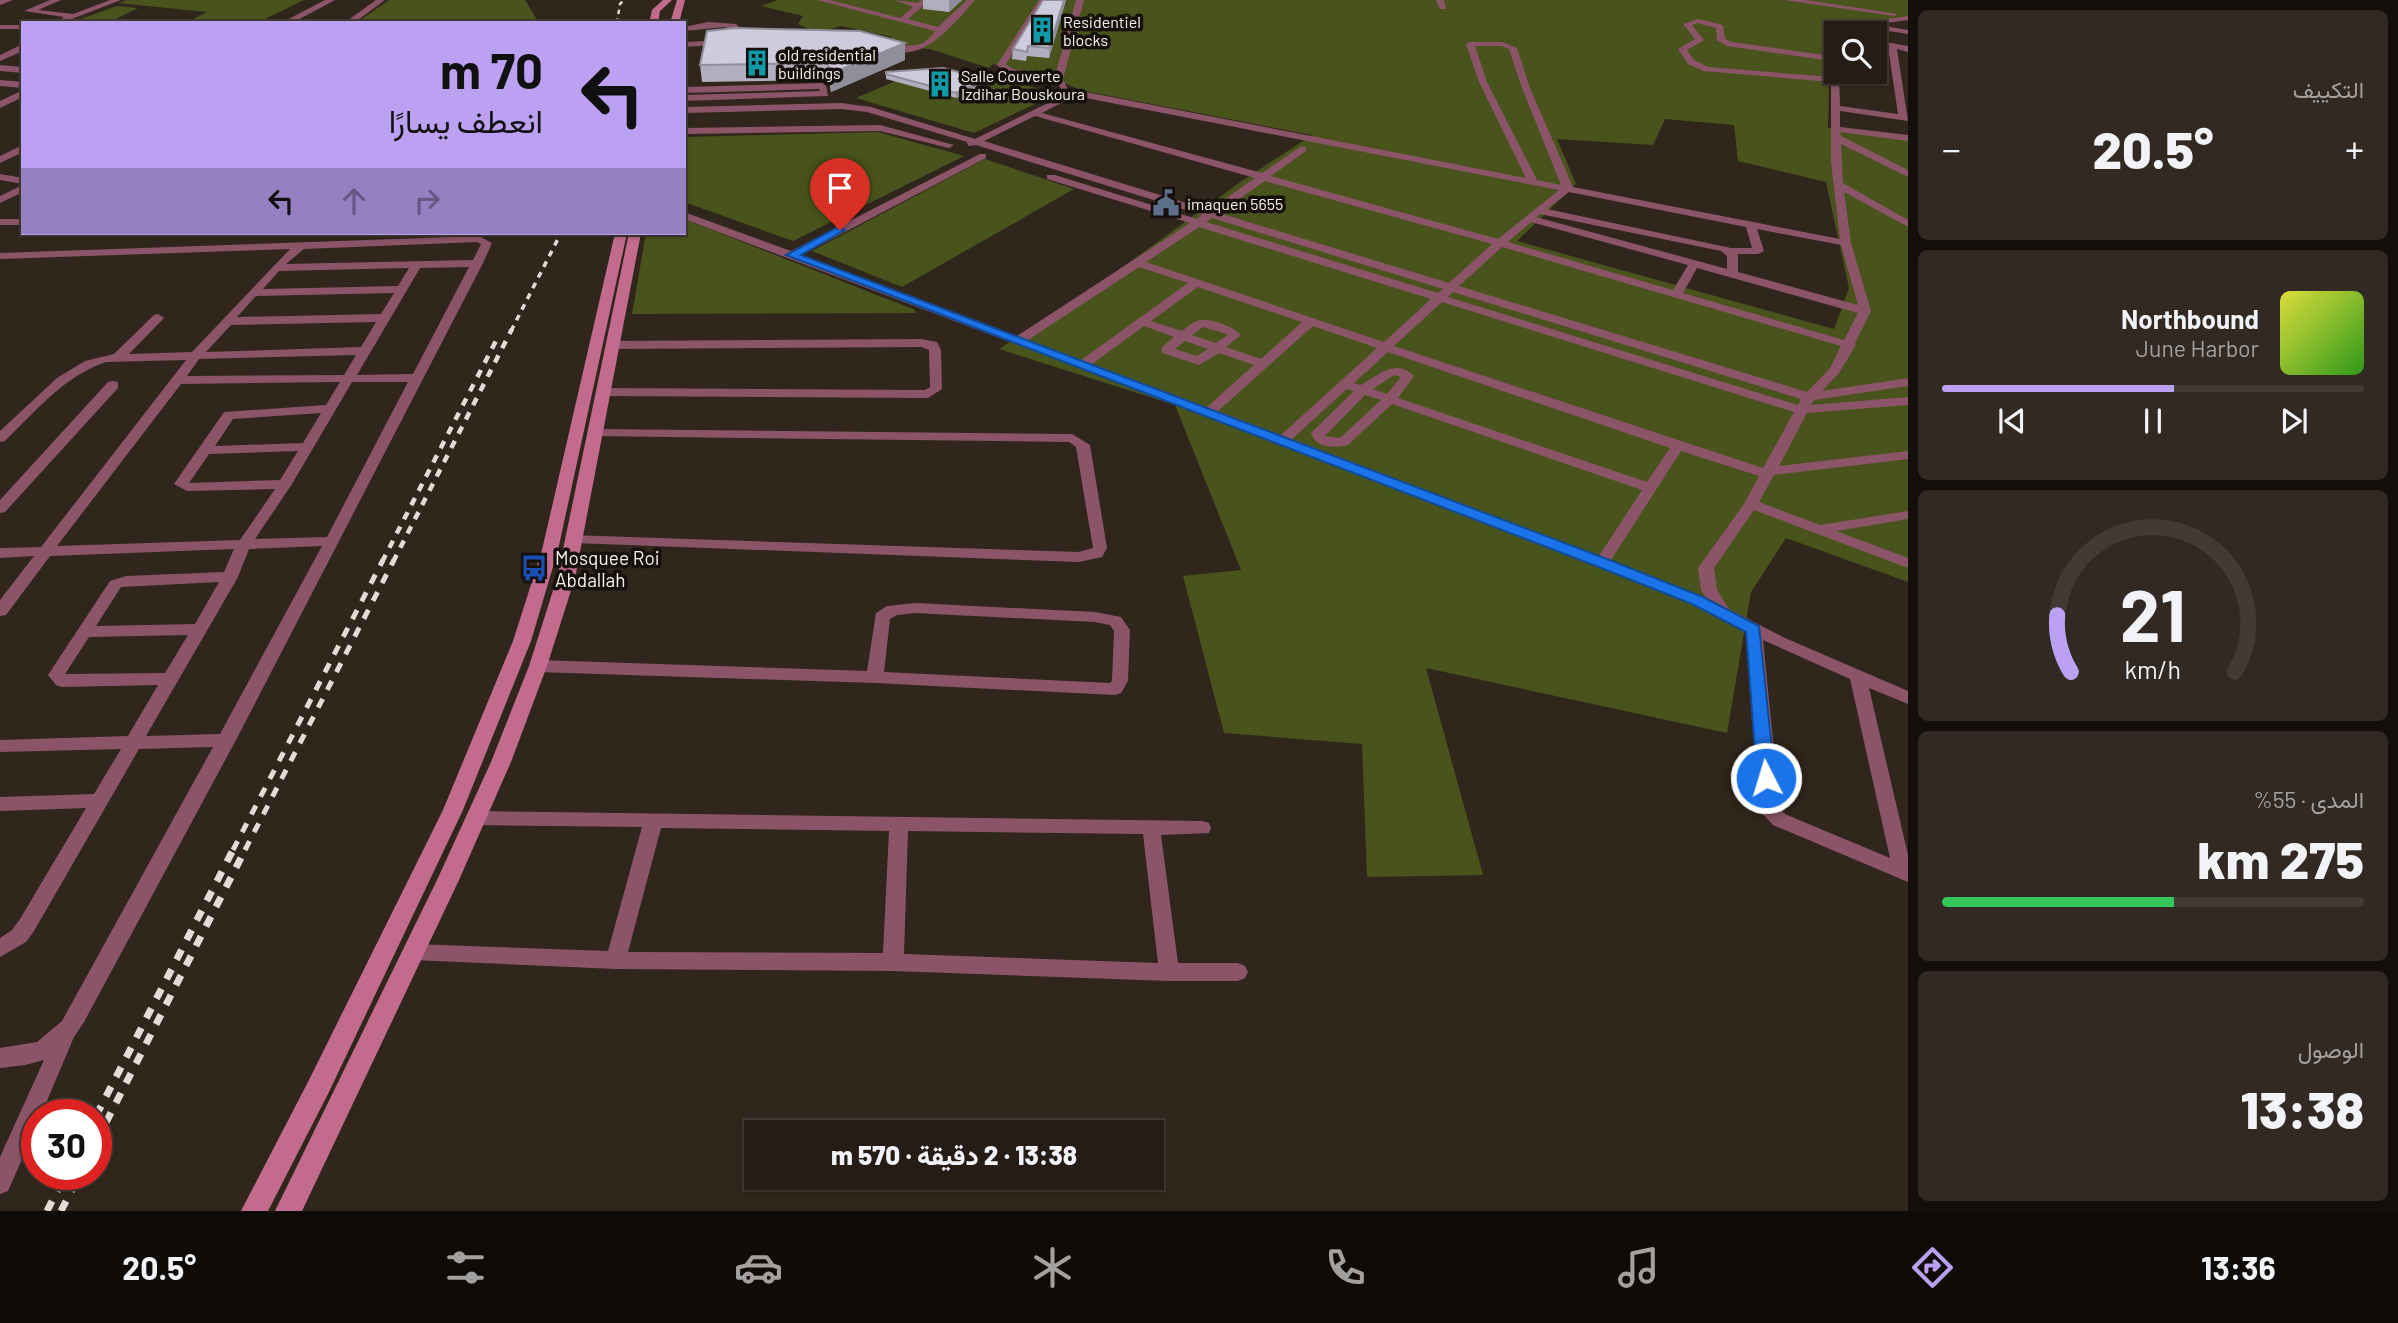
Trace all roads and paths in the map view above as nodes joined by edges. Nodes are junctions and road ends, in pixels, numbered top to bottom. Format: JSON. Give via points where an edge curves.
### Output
{"nodes":[{"id":1,"x":9,"y":0,"type":"edge"},
{"id":2,"x":57,"y":0,"type":"edge"},
{"id":3,"x":117,"y":0,"type":"edge"},
{"id":4,"x":315,"y":0,"type":"edge"},
{"id":5,"x":331,"y":0,"type":"edge"},
{"id":6,"x":381,"y":0,"type":"edge"},
{"id":7,"x":669,"y":0,"type":"edge"},
{"id":8,"x":681,"y":0,"type":"edge"},
{"id":9,"x":821,"y":0,"type":"edge"},
{"id":10,"x":899,"y":0,"type":"edge"},
{"id":11,"x":971,"y":0,"type":"edge"},
{"id":12,"x":1043,"y":0,"type":"edge"},
{"id":13,"x":1080,"y":0,"type":"edge"},
{"id":14,"x":1789,"y":0,"type":"edge"},
{"id":15,"x":1824,"y":0,"type":"edge"},
{"id":16,"x":0,"y":3,"type":"edge"},
{"id":17,"x":923,"y":3,"type":"edge"},
{"id":18,"x":1908,"y":15,"type":"edge"},
{"id":19,"x":73,"y":16,"type":"junction"},
{"id":20,"x":60,"y":21,"type":"edge"},
{"id":21,"x":274,"y":21,"type":"edge"},
{"id":22,"x":289,"y":21,"type":"edge"},
{"id":23,"x":351,"y":21,"type":"edge"},
{"id":24,"x":653,"y":21,"type":"edge"},
{"id":25,"x":664,"y":21,"type":"edge"},
{"id":26,"x":675,"y":21,"type":"edge"},
{"id":27,"x":901,"y":21,"type":"junction"},
{"id":28,"x":1878,"y":21,"type":"edge"},
{"id":29,"x":0,"y":27,"type":"edge"},
{"id":30,"x":21,"y":27,"type":"edge"},
{"id":31,"x":1887,"y":28,"type":"edge"},
{"id":32,"x":686,"y":29,"type":"edge"},
{"id":33,"x":940,"y":30,"type":"junction"},
{"id":34,"x":1908,"y":32,"type":"edge"},
{"id":35,"x":740,"y":39,"type":"junction"},
{"id":36,"x":756,"y":40,"type":"edge"},
{"id":37,"x":686,"y":45,"type":"edge"},
{"id":38,"x":875,"y":45,"type":"edge"},
{"id":39,"x":1887,"y":45,"type":"edge"},
{"id":40,"x":0,"y":46,"type":"edge"},
{"id":41,"x":1892,"y":46,"type":"junction"},
{"id":42,"x":21,"y":48,"type":"edge"},
{"id":43,"x":21,"y":49,"type":"edge"},
{"id":44,"x":1908,"y":49,"type":"edge"},
{"id":45,"x":1824,"y":57,"type":"edge"},
{"id":46,"x":0,"y":62,"type":"edge"},
{"id":47,"x":21,"y":63,"type":"edge"},
{"id":48,"x":21,"y":69,"type":"edge"},
{"id":49,"x":1059,"y":79,"type":"junction"},
{"id":50,"x":1824,"y":79,"type":"edge"},
{"id":51,"x":0,"y":83,"type":"edge"},
{"id":52,"x":1835,"y":84,"type":"edge"},
{"id":53,"x":21,"y":85,"type":"edge"},
{"id":54,"x":686,"y":90,"type":"edge"},
{"id":55,"x":21,"y":94,"type":"edge"},
{"id":56,"x":806,"y":96,"type":"junction"},
{"id":57,"x":1070,"y":96,"type":"junction"},
{"id":58,"x":686,"y":99,"type":"edge"},
{"id":59,"x":0,"y":105,"type":"edge"},
{"id":60,"x":1835,"y":108,"type":"junction"},
{"id":61,"x":686,"y":110,"type":"edge"},
{"id":62,"x":870,"y":110,"type":"junction"},
{"id":63,"x":1037,"y":114,"type":"junction"},
{"id":64,"x":1905,"y":118,"type":"edge"},
{"id":65,"x":858,"y":127,"type":"junction"},
{"id":66,"x":686,"y":131,"type":"edge"},
{"id":67,"x":1836,"y":133,"type":"junction"},
{"id":68,"x":1908,"y":138,"type":"edge"},
{"id":69,"x":974,"y":143,"type":"junction"},
{"id":70,"x":21,"y":149,"type":"edge"},
{"id":71,"x":962,"y":149,"type":"junction"},
{"id":72,"x":1303,"y":149,"type":"dead end"},
{"id":73,"x":983,"y":156,"type":"junction"},
{"id":74,"x":0,"y":160,"type":"edge"},
{"id":75,"x":21,"y":160,"type":"edge"},
{"id":76,"x":0,"y":171,"type":"edge"},
{"id":77,"x":1908,"y":174,"type":"edge"},
{"id":78,"x":0,"y":177,"type":"edge"},
{"id":79,"x":1263,"y":177,"type":"junction"},
{"id":80,"x":21,"y":181,"type":"edge"},
{"id":81,"x":1533,"y":182,"type":"junction"},
{"id":82,"x":1839,"y":185,"type":"junction"},
{"id":83,"x":1569,"y":188,"type":"junction"},
{"id":84,"x":21,"y":189,"type":"edge"},
{"id":85,"x":0,"y":200,"type":"edge"},
{"id":86,"x":1211,"y":213,"type":"junction"},
{"id":87,"x":1534,"y":214,"type":"junction"},
{"id":88,"x":686,"y":216,"type":"edge"},
{"id":89,"x":21,"y":221,"type":"edge"},
{"id":90,"x":0,"y":222,"type":"edge"},
{"id":91,"x":1199,"y":222,"type":"junction"},
{"id":92,"x":1908,"y":224,"type":"edge"},
{"id":93,"x":1751,"y":225,"type":"junction"},
{"id":94,"x":1640,"y":231,"type":"junction"},
{"id":95,"x":621,"y":235,"type":"edge"},
{"id":96,"x":635,"y":235,"type":"edge"},
{"id":97,"x":1500,"y":243,"type":"junction"},
{"id":98,"x":1846,"y":243,"type":"junction"},
{"id":99,"x":0,"y":245,"type":"edge"},
{"id":100,"x":301,"y":246,"type":"junction"},
{"id":101,"x":1634,"y":247,"type":"junction"},
{"id":102,"x":181,"y":250,"type":"junction"},
{"id":103,"x":1730,"y":251,"type":"junction"},
{"id":104,"x":792,"y":255,"type":"junction"},
{"id":105,"x":0,"y":256,"type":"edge"},
{"id":106,"x":477,"y":262,"type":"junction"},
{"id":107,"x":1136,"y":262,"type":"junction"},
{"id":108,"x":417,"y":264,"type":"junction"},
{"id":109,"x":1694,"y":264,"type":"junction"},
{"id":110,"x":276,"y":268,"type":"junction"},
{"id":111,"x":1732,"y":275,"type":"junction"},
{"id":112,"x":1196,"y":283,"type":"junction"},
{"id":113,"x":1452,"y":286,"type":"junction"},
{"id":114,"x":401,"y":289,"type":"junction"},
{"id":115,"x":253,"y":293,"type":"junction"},
{"id":116,"x":1676,"y":295,"type":"junction"},
{"id":117,"x":1441,"y":297,"type":"junction"},
{"id":118,"x":1865,"y":311,"type":"junction"},
{"id":119,"x":158,"y":318,"type":"dead end"},
{"id":120,"x":383,"y":318,"type":"junction"},
{"id":121,"x":226,"y":321,"type":"junction"},
{"id":122,"x":1143,"y":322,"type":"junction"},
{"id":123,"x":1310,"y":322,"type":"junction"},
{"id":124,"x":1182,"y":336,"type":"junction"},
{"id":125,"x":1019,"y":340,"type":"junction"},
{"id":126,"x":614,"y":345,"type":"junction"},
{"id":127,"x":1850,"y":345,"type":"junction"},
{"id":128,"x":1218,"y":348,"type":"junction"},
{"id":129,"x":1385,"y":348,"type":"junction"},
{"id":130,"x":364,"y":351,"type":"junction"},
{"id":131,"x":197,"y":354,"type":"junction"},
{"id":132,"x":118,"y":358,"type":"junction"},
{"id":133,"x":1263,"y":364,"type":"junction"},
{"id":134,"x":1082,"y":365,"type":"junction"},
{"id":135,"x":417,"y":377,"type":"junction"},
{"id":136,"x":347,"y":379,"type":"junction"},
{"id":137,"x":177,"y":380,"type":"junction"},
{"id":138,"x":1908,"y":382,"type":"edge"},
{"id":139,"x":1345,"y":384,"type":"junction"},
{"id":140,"x":113,"y":385,"type":"dead end"},
{"id":141,"x":1363,"y":390,"type":"junction"},
{"id":142,"x":605,"y":392,"type":"junction"},
{"id":143,"x":1809,"y":397,"type":"junction"},
{"id":144,"x":1390,"y":399,"type":"junction"},
{"id":145,"x":1908,"y":401,"type":"edge"},
{"id":146,"x":329,"y":409,"type":"junction"},
{"id":147,"x":1801,"y":410,"type":"junction"},
{"id":148,"x":1209,"y":412,"type":"junction"},
{"id":149,"x":597,"y":433,"type":"junction"},
{"id":150,"x":0,"y":438,"type":"edge"},
{"id":151,"x":1283,"y":440,"type":"junction"},
{"id":152,"x":1678,"y":446,"type":"junction"},
{"id":153,"x":307,"y":447,"type":"junction"},
{"id":154,"x":204,"y":450,"type":"junction"},
{"id":155,"x":1908,"y":455,"type":"edge"},
{"id":156,"x":1768,"y":472,"type":"junction"},
{"id":157,"x":285,"y":484,"type":"junction"},
{"id":158,"x":1650,"y":488,"type":"junction"},
{"id":159,"x":1751,"y":504,"type":"junction"},
{"id":160,"x":0,"y":509,"type":"edge"},
{"id":161,"x":1908,"y":515,"type":"edge"},
{"id":162,"x":1818,"y":530,"type":"junction"},
{"id":163,"x":575,"y":538,"type":"junction"},
{"id":164,"x":332,"y":541,"type":"junction"},
{"id":165,"x":243,"y":546,"type":"junction"},
{"id":166,"x":43,"y":551,"type":"junction"},
{"id":167,"x":0,"y":553,"type":"edge"},
{"id":168,"x":1602,"y":562,"type":"junction"},
{"id":169,"x":1908,"y":563,"type":"edge"},
{"id":170,"x":230,"y":577,"type":"junction"},
{"id":171,"x":0,"y":611,"type":"edge"},
{"id":172,"x":1724,"y":613,"type":"junction"},
{"id":173,"x":200,"y":629,"type":"junction"},
{"id":174,"x":1754,"y":630,"type":"junction"},
{"id":175,"x":82,"y":632,"type":"junction"},
{"id":176,"x":538,"y":666,"type":"junction"},
{"id":177,"x":875,"y":677,"type":"junction"},
{"id":178,"x":1858,"y":677,"type":"junction"},
{"id":179,"x":170,"y":680,"type":"junction"},
{"id":180,"x":1908,"y":698,"type":"edge"},
{"id":181,"x":226,"y":740,"type":"junction"},
{"id":182,"x":134,"y":741,"type":"junction"},
{"id":183,"x":0,"y":746,"type":"edge"},
{"id":184,"x":100,"y":801,"type":"junction"},
{"id":185,"x":0,"y":804,"type":"edge"},
{"id":186,"x":476,"y":818,"type":"junction"},
{"id":187,"x":653,"y":821,"type":"junction"},
{"id":188,"x":899,"y":825,"type":"junction"},
{"id":189,"x":1151,"y":827,"type":"junction"},
{"id":190,"x":1202,"y":828,"type":"dead end"},
{"id":191,"x":1905,"y":873,"type":"edge"},
{"id":192,"x":0,"y":949,"type":"edge"},
{"id":193,"x":414,"y":952,"type":"junction"},
{"id":194,"x":616,"y":960,"type":"junction"},
{"id":195,"x":892,"y":962,"type":"junction"},
{"id":196,"x":1169,"y":972,"type":"junction"},
{"id":197,"x":1238,"y":972,"type":"dead end"},
{"id":198,"x":65,"y":1034,"type":"junction"},
{"id":199,"x":0,"y":1058,"type":"edge"},
{"id":200,"x":0,"y":1183,"type":"edge"},
{"id":201,"x":254,"y":1211,"type":"edge"},
{"id":202,"x":288,"y":1211,"type":"edge"}],
"edges":[{"from":1,"to":16,"type":"street"},
{"from":2,"to":19,"type":"street","via":[[28,11]]},
{"from":3,"to":19,"type":"street"},
{"from":4,"to":21,"type":"street"},
{"from":5,"to":22,"type":"street"},
{"from":6,"to":23,"type":"street"},
{"from":7,"to":24,"type":"street","via":[[656,10]]},
{"from":7,"to":25,"type":"street"},
{"from":8,"to":26,"type":"street"},
{"from":9,"to":27,"type":"street"},
{"from":10,"to":17,"type":"street"},
{"from":11,"to":33,"type":"street"},
{"from":12,"to":49,"type":"street","via":[[1001,65]]},
{"from":13,"to":49,"type":"street"},
{"from":14,"to":18,"type":"street"},
{"from":15,"to":18,"type":"street"},
{"from":17,"to":27,"type":"street"},
{"from":18,"to":28,"type":"street"},
{"from":19,"to":20,"type":"street"},
{"from":27,"to":33,"type":"street"},
{"from":29,"to":30,"type":"street"},
{"from":31,"to":34,"type":"street"},
{"from":32,"to":35,"type":"street","via":[[729,26],[742,31]]},
{"from":33,"to":38,"type":"street","via":[[916,50]]},
{"from":35,"to":36,"type":"street"},
{"from":35,"to":37,"type":"street"},
{"from":39,"to":41,"type":"street"},
{"from":40,"to":42,"type":"street"},
{"from":41,"to":44,"type":"street"},
{"from":41,"to":64,"type":"street"},
{"from":43,"to":46,"type":"street"},
{"from":45,"to":50,"type":"street","via":[[1730,44],[1721,40],[1720,27],[1694,21],[1687,25],[1700,40],[1682,48],[1691,62],[1706,69]]},
{"from":46,"to":47,"type":"street"},
{"from":46,"to":48,"type":"street"},
{"from":49,"to":57,"type":"street"},
{"from":51,"to":53,"type":"street"},
{"from":52,"to":60,"type":"street"},
{"from":54,"to":56,"type":"street"},
{"from":55,"to":59,"type":"street"},
{"from":56,"to":58,"type":"street"},
{"from":56,"to":61,"type":"street"},
{"from":56,"to":62,"type":"street"},
{"from":57,"to":63,"type":"street"},
{"from":57,"to":81,"type":"street","via":[[1097,96]]},
{"from":60,"to":64,"type":"street"},
{"from":60,"to":67,"type":"street"},
{"from":62,"to":65,"type":"street","via":[[869,121]]},
{"from":62,"to":69,"type":"street"},
{"from":63,"to":69,"type":"street"},
{"from":63,"to":79,"type":"street"},
{"from":65,"to":66,"type":"street"},
{"from":65,"to":71,"type":"street","via":[[892,129]]},
{"from":67,"to":68,"type":"street"},
{"from":67,"to":77,"type":"street"},
{"from":67,"to":82,"type":"street"},
{"from":69,"to":71,"type":"street"},
{"from":69,"to":86,"type":"street"},
{"from":70,"to":74,"type":"street"},
{"from":71,"to":73,"type":"street"},
{"from":72,"to":79,"type":"street"},
{"from":73,"to":91,"type":"street"},
{"from":73,"to":104,"type":"street"},
{"from":75,"to":76,"type":"street"},
{"from":78,"to":80,"type":"street"},
{"from":79,"to":86,"type":"street"},
{"from":79,"to":97,"type":"street"},
{"from":81,"to":83,"type":"street"},
{"from":81,"to":83,"type":"street","via":[[1483,82],[1470,43],[1513,48]]},
{"from":82,"to":92,"type":"street"},
{"from":82,"to":98,"type":"street"},
{"from":83,"to":87,"type":"street"},
{"from":83,"to":93,"type":"street"},
{"from":84,"to":85,"type":"street"},
{"from":86,"to":91,"type":"street"},
{"from":86,"to":113,"type":"street"},
{"from":87,"to":94,"type":"street"},
{"from":87,"to":97,"type":"street"},
{"from":87,"to":101,"type":"street"},
{"from":88,"to":104,"type":"street"},
{"from":89,"to":90,"type":"street"},
{"from":91,"to":107,"type":"street"},
{"from":91,"to":117,"type":"street"},
{"from":93,"to":98,"type":"street"},
{"from":93,"to":103,"type":"street","via":[[1758,252]]},
{"from":94,"to":101,"type":"street"},
{"from":94,"to":103,"type":"street"},
{"from":95,"to":201,"type":"street","via":[[550,550],[522,641],[441,834]]},
{"from":96,"to":126,"type":"street"},
{"from":97,"to":113,"type":"street"},
{"from":97,"to":116,"type":"street"},
{"from":98,"to":118,"type":"street"},
{"from":99,"to":102,"type":"street","via":[[188,240]]},
{"from":100,"to":102,"type":"street"},
{"from":100,"to":106,"type":"street","via":[[484,241]]},
{"from":100,"to":110,"type":"street"},
{"from":101,"to":109,"type":"street"},
{"from":102,"to":105,"type":"street"},
{"from":103,"to":111,"type":"street"},
{"from":104,"to":125,"type":"street"},
{"from":106,"to":108,"type":"street"},
{"from":106,"to":135,"type":"street"},
{"from":107,"to":112,"type":"street"},
{"from":107,"to":125,"type":"street"},
{"from":108,"to":110,"type":"street"},
{"from":108,"to":114,"type":"street"},
{"from":109,"to":111,"type":"street"},
{"from":109,"to":116,"type":"street"},
{"from":110,"to":115,"type":"street"},
{"from":111,"to":118,"type":"street"},
{"from":112,"to":122,"type":"street"},
{"from":112,"to":123,"type":"street"},
{"from":113,"to":117,"type":"street"},
{"from":113,"to":143,"type":"street"},
{"from":114,"to":115,"type":"street"},
{"from":114,"to":120,"type":"street"},
{"from":115,"to":121,"type":"street"},
{"from":116,"to":127,"type":"street"},
{"from":117,"to":129,"type":"street"},
{"from":117,"to":147,"type":"street"},
{"from":118,"to":127,"type":"street"},
{"from":119,"to":132,"type":"street"},
{"from":120,"to":121,"type":"street"},
{"from":120,"to":130,"type":"street"},
{"from":121,"to":131,"type":"street"},
{"from":122,"to":124,"type":"street"},
{"from":122,"to":134,"type":"street"},
{"from":123,"to":129,"type":"street"},
{"from":123,"to":133,"type":"street"},
{"from":124,"to":128,"type":"street"},
{"from":124,"to":128,"type":"street","via":[[1166,350],[1199,361]]},
{"from":124,"to":128,"type":"street","via":[[1203,323],[1235,333]]},
{"from":125,"to":134,"type":"street"},
{"from":126,"to":142,"type":"street"},
{"from":126,"to":142,"type":"street","via":[[921,343],[933,345],[935,350],[936,389],[917,394]]},
{"from":127,"to":143,"type":"street","via":[[1835,370]]},
{"from":128,"to":133,"type":"street"},
{"from":129,"to":139,"type":"street"},
{"from":129,"to":152,"type":"street"},
{"from":130,"to":131,"type":"street"},
{"from":130,"to":136,"type":"street"},
{"from":131,"to":132,"type":"street"},
{"from":131,"to":137,"type":"street"},
{"from":132,"to":150,"type":"street","via":[[80,366]]},
{"from":133,"to":148,"type":"street"},
{"from":134,"to":148,"type":"street"},
{"from":135,"to":136,"type":"street"},
{"from":135,"to":164,"type":"street"},
{"from":136,"to":137,"type":"street"},
{"from":136,"to":146,"type":"street"},
{"from":137,"to":166,"type":"street"},
{"from":138,"to":143,"type":"street"},
{"from":139,"to":141,"type":"street"},
{"from":139,"to":151,"type":"street"},
{"from":140,"to":160,"type":"street"},
{"from":141,"to":144,"type":"street"},
{"from":141,"to":144,"type":"street","via":[[1391,371],[1406,373],[1407,379]]},
{"from":141,"to":144,"type":"street","via":[[1318,433],[1319,438],[1343,442]]},
{"from":142,"to":149,"type":"street"},
{"from":143,"to":147,"type":"street"},
{"from":144,"to":158,"type":"street"},
{"from":145,"to":147,"type":"street"},
{"from":146,"to":153,"type":"street"},
{"from":146,"to":154,"type":"street","via":[[233,413]]},
{"from":147,"to":156,"type":"street"},
{"from":148,"to":151,"type":"street"},
{"from":149,"to":163,"type":"street"},
{"from":149,"to":163,"type":"street","via":[[1072,438],[1083,445],[1100,548],[1097,554],[1079,557]]},
{"from":151,"to":168,"type":"street"},
{"from":152,"to":156,"type":"street"},
{"from":152,"to":158,"type":"street"},
{"from":153,"to":154,"type":"street"},
{"from":153,"to":157,"type":"street"},
{"from":154,"to":157,"type":"street","via":[[182,486]]},
{"from":155,"to":156,"type":"street"},
{"from":156,"to":159,"type":"street"},
{"from":157,"to":165,"type":"street"},
{"from":158,"to":168,"type":"street"},
{"from":159,"to":162,"type":"street"},
{"from":159,"to":172,"type":"street","via":[[1706,568],[1709,590]]},
{"from":161,"to":162,"type":"street"},
{"from":162,"to":169,"type":"street"},
{"from":163,"to":176,"type":"street"},
{"from":164,"to":165,"type":"street"},
{"from":164,"to":181,"type":"street"},
{"from":165,"to":166,"type":"street"},
{"from":165,"to":170,"type":"street"},
{"from":166,"to":167,"type":"street"},
{"from":166,"to":171,"type":"street"},
{"from":168,"to":172,"type":"street"},
{"from":170,"to":173,"type":"street"},
{"from":170,"to":175,"type":"street","via":[[120,582],[109,590]]},
{"from":172,"to":174,"type":"street"},
{"from":173,"to":175,"type":"street"},
{"from":173,"to":179,"type":"street"},
{"from":174,"to":178,"type":"street"},
{"from":174,"to":191,"type":"street","via":[[1771,813]]},
{"from":175,"to":179,"type":"street","via":[[57,679]]},
{"from":176,"to":177,"type":"street"},
{"from":176,"to":186,"type":"street"},
{"from":177,"to":177,"type":"street","via":[[882,617],[893,610],[1095,617],[1122,627],[1120,681],[1115,689]]},
{"from":178,"to":180,"type":"street"},
{"from":178,"to":191,"type":"street"},
{"from":179,"to":182,"type":"street"},
{"from":181,"to":182,"type":"street"},
{"from":181,"to":198,"type":"street"},
{"from":182,"to":183,"type":"street"},
{"from":182,"to":184,"type":"street"},
{"from":184,"to":185,"type":"street"},
{"from":184,"to":192,"type":"street","via":[[27,925]]},
{"from":186,"to":187,"type":"street"},
{"from":186,"to":193,"type":"street"},
{"from":187,"to":188,"type":"street"},
{"from":187,"to":194,"type":"street"},
{"from":188,"to":189,"type":"street"},
{"from":188,"to":195,"type":"street"},
{"from":189,"to":190,"type":"street"},
{"from":189,"to":196,"type":"street"},
{"from":193,"to":194,"type":"street"},
{"from":193,"to":202,"type":"street"},
{"from":194,"to":195,"type":"street"},
{"from":195,"to":196,"type":"street"},
{"from":196,"to":197,"type":"street"},
{"from":198,"to":199,"type":"street","via":[[49,1048],[26,1057]]},
{"from":198,"to":200,"type":"street"}]}
